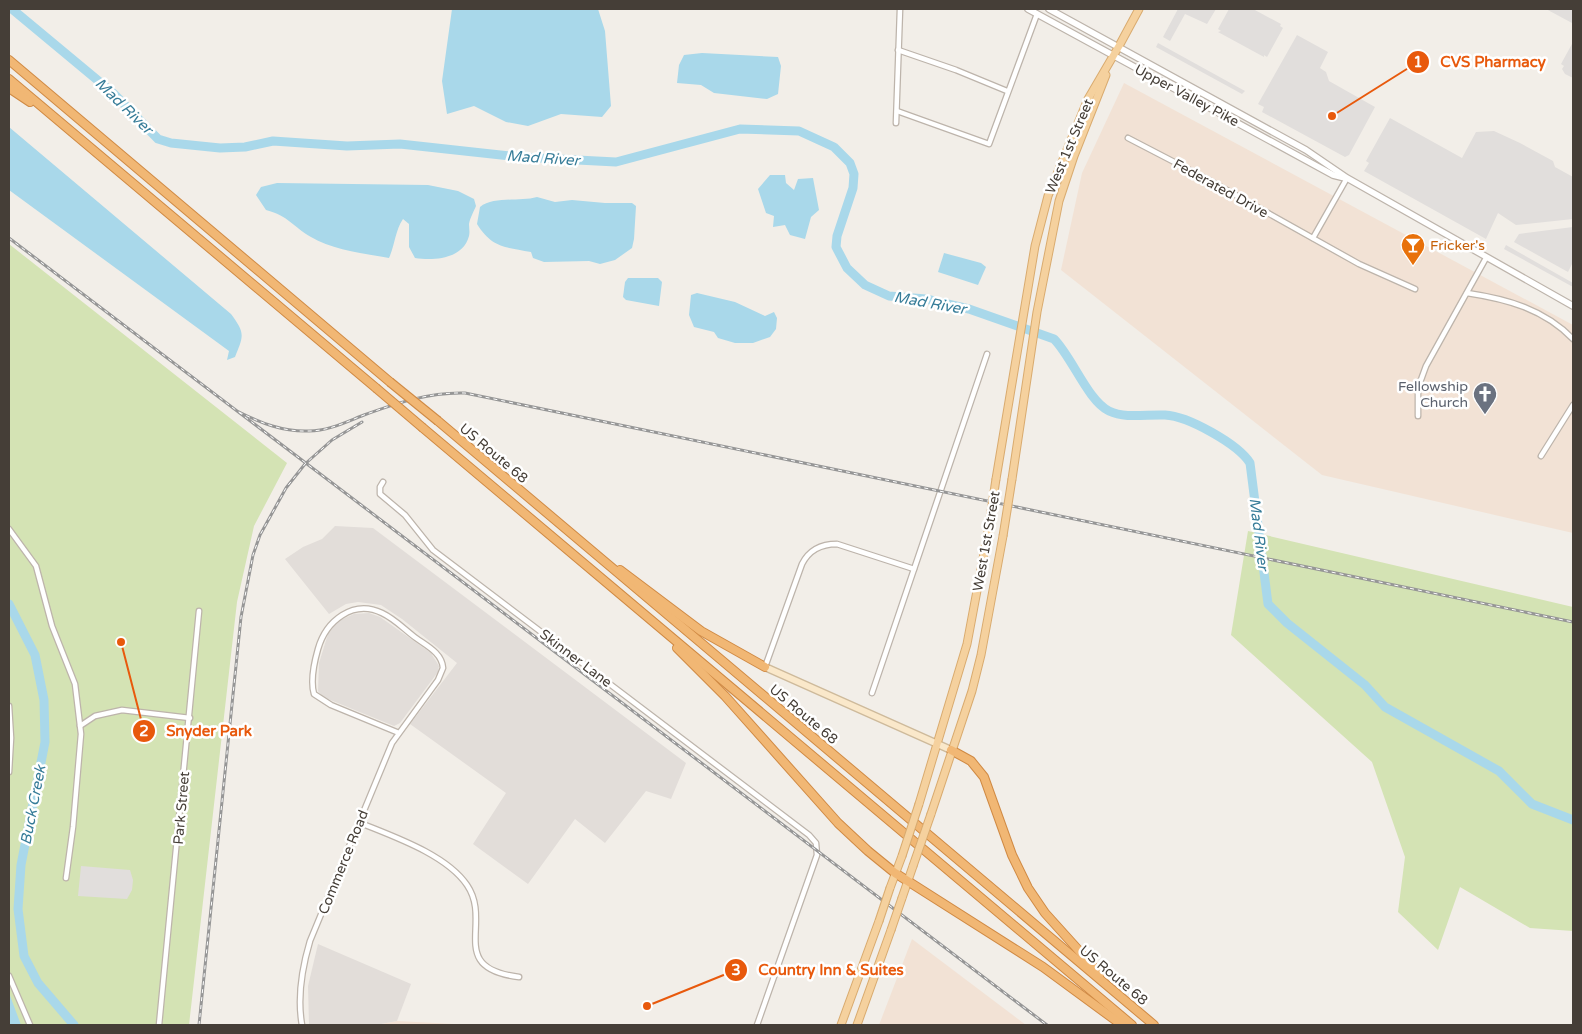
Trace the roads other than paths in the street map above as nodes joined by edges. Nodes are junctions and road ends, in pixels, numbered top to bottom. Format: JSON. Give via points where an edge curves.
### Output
{"nodes":[{"id":1,"x":900,"y":9,"type":"edge"},
{"id":2,"x":1028,"y":9,"type":"edge"},
{"id":3,"x":1049,"y":9,"type":"edge"},
{"id":4,"x":1139,"y":9,"type":"edge"},
{"id":5,"x":1037,"y":14,"type":"junction"},
{"id":6,"x":1079,"y":25,"type":"junction"},
{"id":7,"x":1120,"y":46,"type":"junction"},
{"id":8,"x":898,"y":50,"type":"junction"},
{"id":9,"x":1114,"y":56,"type":"junction"},
{"id":10,"x":9,"y":60,"type":"edge"},
{"id":11,"x":9,"y":79,"type":"edge"},
{"id":12,"x":9,"y":88,"type":"edge"},
{"id":13,"x":1007,"y":91,"type":"junction"},
{"id":14,"x":897,"y":111,"type":"junction"},
{"id":15,"x":896,"y":122,"type":"dead end"},
{"id":16,"x":70,"y":131,"type":"junction"},
{"id":17,"x":1128,"y":138,"type":"dead end"},
{"id":18,"x":1347,"y":178,"type":"junction"},
{"id":19,"x":1312,"y":238,"type":"junction"},
{"id":20,"x":1486,"y":258,"type":"junction"},
{"id":21,"x":1415,"y":289,"type":"dead end"},
{"id":22,"x":1467,"y":293,"type":"junction"},
{"id":23,"x":1573,"y":306,"type":"edge"},
{"id":24,"x":1573,"y":339,"type":"edge"},
{"id":25,"x":987,"y":354,"type":"dead end"},
{"id":26,"x":1573,"y":405,"type":"edge"},
{"id":27,"x":1418,"y":416,"type":"dead end"},
{"id":28,"x":1541,"y":456,"type":"dead end"},
{"id":29,"x":383,"y":482,"type":"dead end"},
{"id":30,"x":9,"y":529,"type":"edge"},
{"id":31,"x":585,"y":545,"type":"junction"},
{"id":32,"x":914,"y":569,"type":"junction"},
{"id":33,"x":200,"y":611,"type":"dead end"},
{"id":34,"x":660,"y":627,"type":"junction"},
{"id":35,"x":766,"y":667,"type":"junction"},
{"id":36,"x":872,"y":693,"type":"dead end"},
{"id":37,"x":9,"y":706,"type":"edge"},
{"id":38,"x":190,"y":718,"type":"junction"},
{"id":39,"x":80,"y":726,"type":"junction"},
{"id":40,"x":398,"y":733,"type":"junction"},
{"id":41,"x":937,"y":742,"type":"junction"},
{"id":42,"x":951,"y":750,"type":"junction"},
{"id":43,"x":9,"y":772,"type":"edge"},
{"id":44,"x":358,"y":822,"type":"junction"},
{"id":45,"x":895,"y":873,"type":"junction"},
{"id":46,"x":66,"y":878,"type":"dead end"},
{"id":47,"x":908,"y":881,"type":"junction"},
{"id":48,"x":9,"y":976,"type":"edge"},
{"id":49,"x":519,"y":977,"type":"dead end"},
{"id":50,"x":1122,"y":998,"type":"junction"},
{"id":51,"x":30,"y":1025,"type":"edge"},
{"id":52,"x":159,"y":1025,"type":"edge"},
{"id":53,"x":302,"y":1025,"type":"edge"},
{"id":54,"x":757,"y":1025,"type":"edge"},
{"id":55,"x":841,"y":1025,"type":"edge"},
{"id":56,"x":857,"y":1025,"type":"edge"},
{"id":57,"x":1122,"y":1025,"type":"edge"},
{"id":58,"x":1132,"y":1025,"type":"edge"},
{"id":59,"x":1154,"y":1025,"type":"edge"}],
"edges":[{"from":1,"to":8,"type":"street"},
{"from":2,"to":5,"type":"street","name":"Upper Valley Pike"},
{"from":3,"to":6,"type":"street","name":"Upper Valley Pike"},
{"from":4,"to":7,"type":"main road","name":"West 1st Street"},
{"from":5,"to":6,"type":"street","via":[[1048,11],[1074,26]]},
{"from":5,"to":9,"type":"street","name":"Upper Valley Pike"},
{"from":5,"to":13,"type":"street"},
{"from":6,"to":7,"type":"street","name":"Upper Valley Pike"},
{"from":7,"to":9,"type":"main road","name":"West 1st Street"},
{"from":7,"to":18,"type":"street","name":"Upper Valley Pike","via":[[1306,150]]},
{"from":8,"to":13,"type":"street"},
{"from":8,"to":14,"type":"street"},
{"from":9,"to":18,"type":"street","name":"Upper Valley Pike","via":[[1333,175]]},
{"from":9,"to":41,"type":"main road","name":"West 1st Street","bridge":true,"via":[[1088,98],[1048,196],[1035,246],[967,644]]},
{"from":9,"to":42,"type":"main road","name":"West 1st Street","bridge":true,"via":[[1059,201],[1037,312],[1003,536],[981,655]]},
{"from":10,"to":31,"type":"highway","name":"US Route 68","bridge":true},
{"from":11,"to":16,"type":"highway"},
{"from":12,"to":16,"type":"highway"},
{"from":13,"to":14,"type":"street","via":[[989,144]]},
{"from":14,"to":15,"type":"street"},
{"from":16,"to":34,"type":"highway","name":"US Route 68","bridge":true},
{"from":17,"to":19,"type":"street","name":"Federated Drive"},
{"from":18,"to":19,"type":"street"},
{"from":18,"to":20,"type":"street","name":"Upper Valley Pike"},
{"from":19,"to":21,"type":"street","name":"Federated Drive"},
{"from":20,"to":22,"type":"street"},
{"from":20,"to":23,"type":"street","name":"Upper Valley Pike"},
{"from":22,"to":24,"type":"street","via":[[1507,300],[1531,309],[1555,323]]},
{"from":22,"to":27,"type":"street","via":[[1426,366],[1418,388]]},
{"from":25,"to":32,"type":"street"},
{"from":26,"to":28,"type":"street"},
{"from":29,"to":54,"type":"street","name":"Skinner Lane","via":[[380,494],[405,515],[433,550],[814,839],[818,852]]},
{"from":30,"to":39,"type":"street","via":[[39,574],[48,615],[72,673]]},
{"from":31,"to":35,"type":"highway","via":[[701,631]]},
{"from":31,"to":50,"type":"highway","name":"US Route 68"},
{"from":32,"to":35,"type":"street","via":[[837,544],[812,550],[802,564]]},
{"from":32,"to":36,"type":"street"},
{"from":33,"to":38,"type":"street","name":"Park Street"},
{"from":34,"to":45,"type":"highway","via":[[838,823]]},
{"from":34,"to":58,"type":"highway","name":"US Route 68"},
{"from":35,"to":41,"type":"main road"},
{"from":37,"to":43,"type":"street","via":[[12,738]]},
{"from":38,"to":39,"type":"street","via":[[122,710],[95,716]]},
{"from":38,"to":52,"type":"street","name":"Park Street"},
{"from":39,"to":46,"type":"street","via":[[76,803]]},
{"from":40,"to":40,"type":"street","name":"Commerce Road","via":[[331,705],[314,694],[313,672],[319,644],[335,619],[356,610],[377,611],[439,655],[443,663],[442,673]]},
{"from":40,"to":44,"type":"street","name":"Commerce Road"},
{"from":41,"to":42,"type":"main road"},
{"from":41,"to":45,"type":"main road","name":"West 1st Street","bridge":true},
{"from":42,"to":47,"type":"main road","name":"West 1st Street","bridge":true},
{"from":42,"to":50,"type":"highway","via":[[971,761],[984,777],[1012,855],[1036,901]]},
{"from":44,"to":49,"type":"street","via":[[432,856],[462,879],[471,892],[476,910],[474,943],[477,955],[489,969]]},
{"from":44,"to":53,"type":"street","name":"Commerce Road","via":[[308,948],[301,989]]},
{"from":45,"to":47,"type":"highway"},
{"from":45,"to":55,"type":"main road","name":"West 1st Street","bridge":true},
{"from":47,"to":56,"type":"main road","name":"West 1st Street","bridge":true},
{"from":47,"to":57,"type":"highway","via":[[1044,967]]},
{"from":48,"to":51,"type":"street"},
{"from":50,"to":59,"type":"highway","name":"US Route 68"}]}
